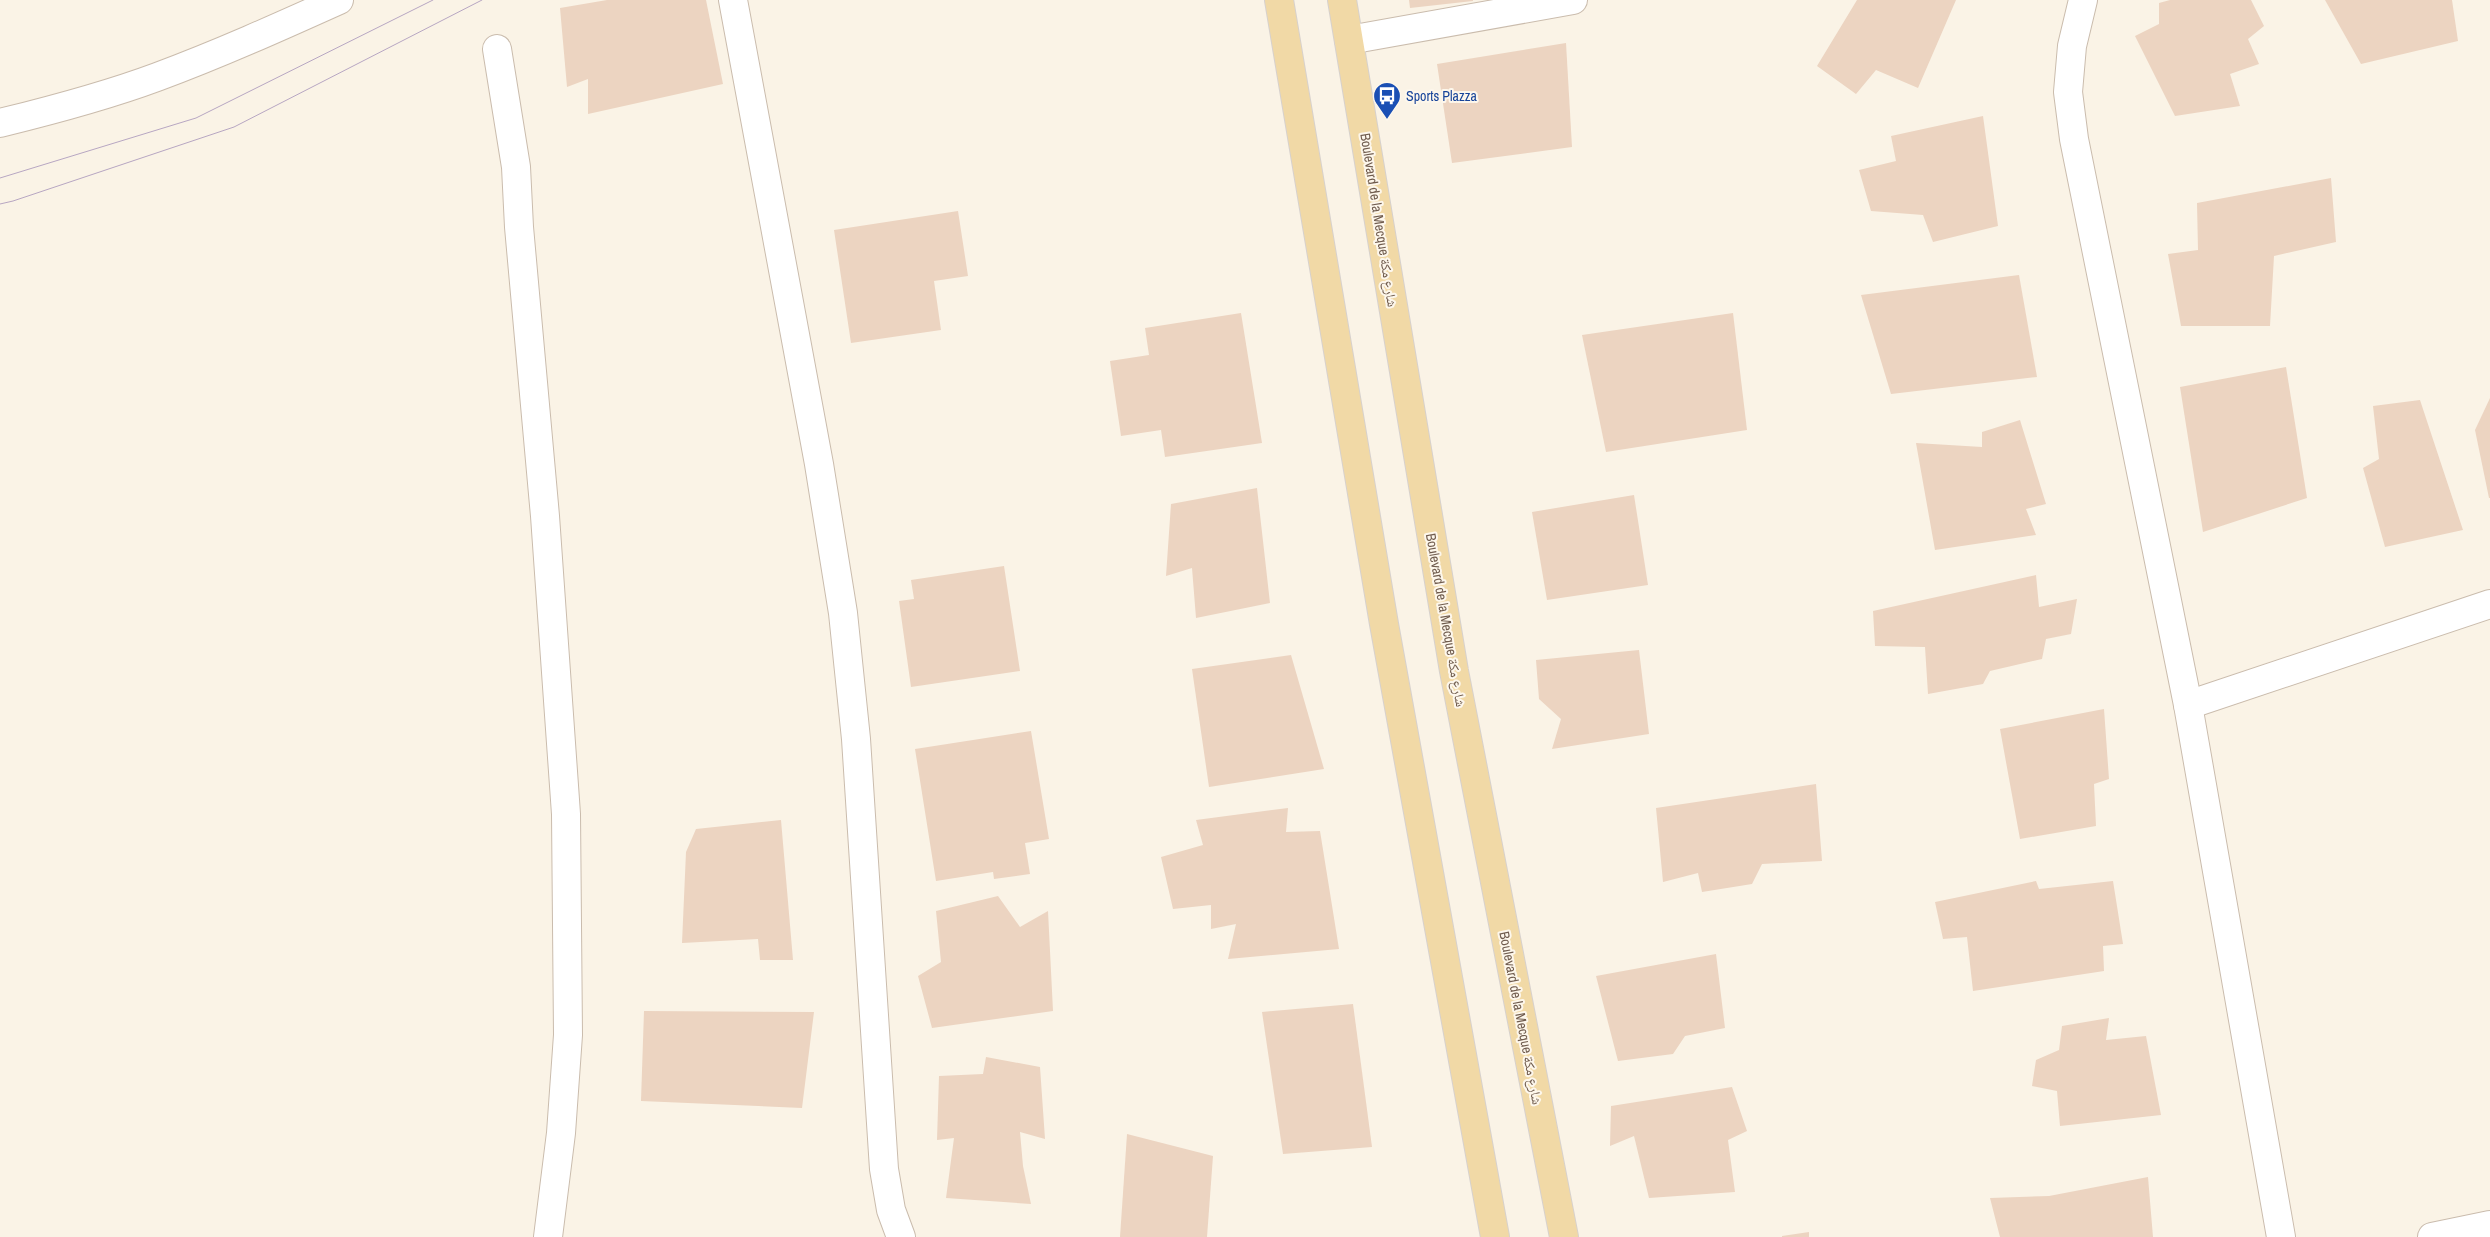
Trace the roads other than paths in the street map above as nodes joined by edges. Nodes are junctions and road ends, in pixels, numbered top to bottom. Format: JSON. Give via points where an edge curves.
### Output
{"nodes":[{"id":1,"x":339,"y":0,"type":"edge"},
{"id":2,"x":733,"y":0,"type":"edge"},
{"id":3,"x":1279,"y":0,"type":"edge"},
{"id":4,"x":1342,"y":0,"type":"edge"},
{"id":5,"x":1573,"y":0,"type":"edge"},
{"id":6,"x":2083,"y":0,"type":"edge"},
{"id":7,"x":1349,"y":40,"type":"junction"},
{"id":8,"x":497,"y":49,"type":"dead end"},
{"id":9,"x":0,"y":123,"type":"edge"},
{"id":10,"x":2490,"y":604,"type":"edge"},
{"id":11,"x":2188,"y":705,"type":"junction"},
{"id":12,"x":2490,"y":1225,"type":"edge"},
{"id":13,"x":548,"y":1237,"type":"edge"},
{"id":14,"x":901,"y":1237,"type":"edge"},
{"id":15,"x":1495,"y":1237,"type":"edge"},
{"id":16,"x":1564,"y":1237,"type":"edge"},
{"id":17,"x":2281,"y":1237,"type":"edge"},
{"id":18,"x":2432,"y":1237,"type":"edge"}],
"edges":[{"from":1,"to":9,"type":"street","via":[[156,78],[75,104]]},
{"from":2,"to":14,"type":"street","via":[[819,464],[843,613],[856,739],[884,1169],[891,1210]]},
{"from":3,"to":15,"type":"main road","via":[[1384,624]]},
{"from":4,"to":7,"type":"main road","name":"Boulevard de la Mecque شارع مكة"},
{"from":5,"to":7,"type":"street"},
{"from":6,"to":11,"type":"street","via":[[2072,46],[2068,92],[2074,139]]},
{"from":7,"to":16,"type":"main road","name":"Boulevard de la Mecque شارع مكة","via":[[1454,671]]},
{"from":8,"to":13,"type":"street","via":[[516,167],[566,814],[568,1035],[561,1133]]},
{"from":10,"to":11,"type":"street"},
{"from":11,"to":17,"type":"street"},
{"from":12,"to":18,"type":"street"}]}
